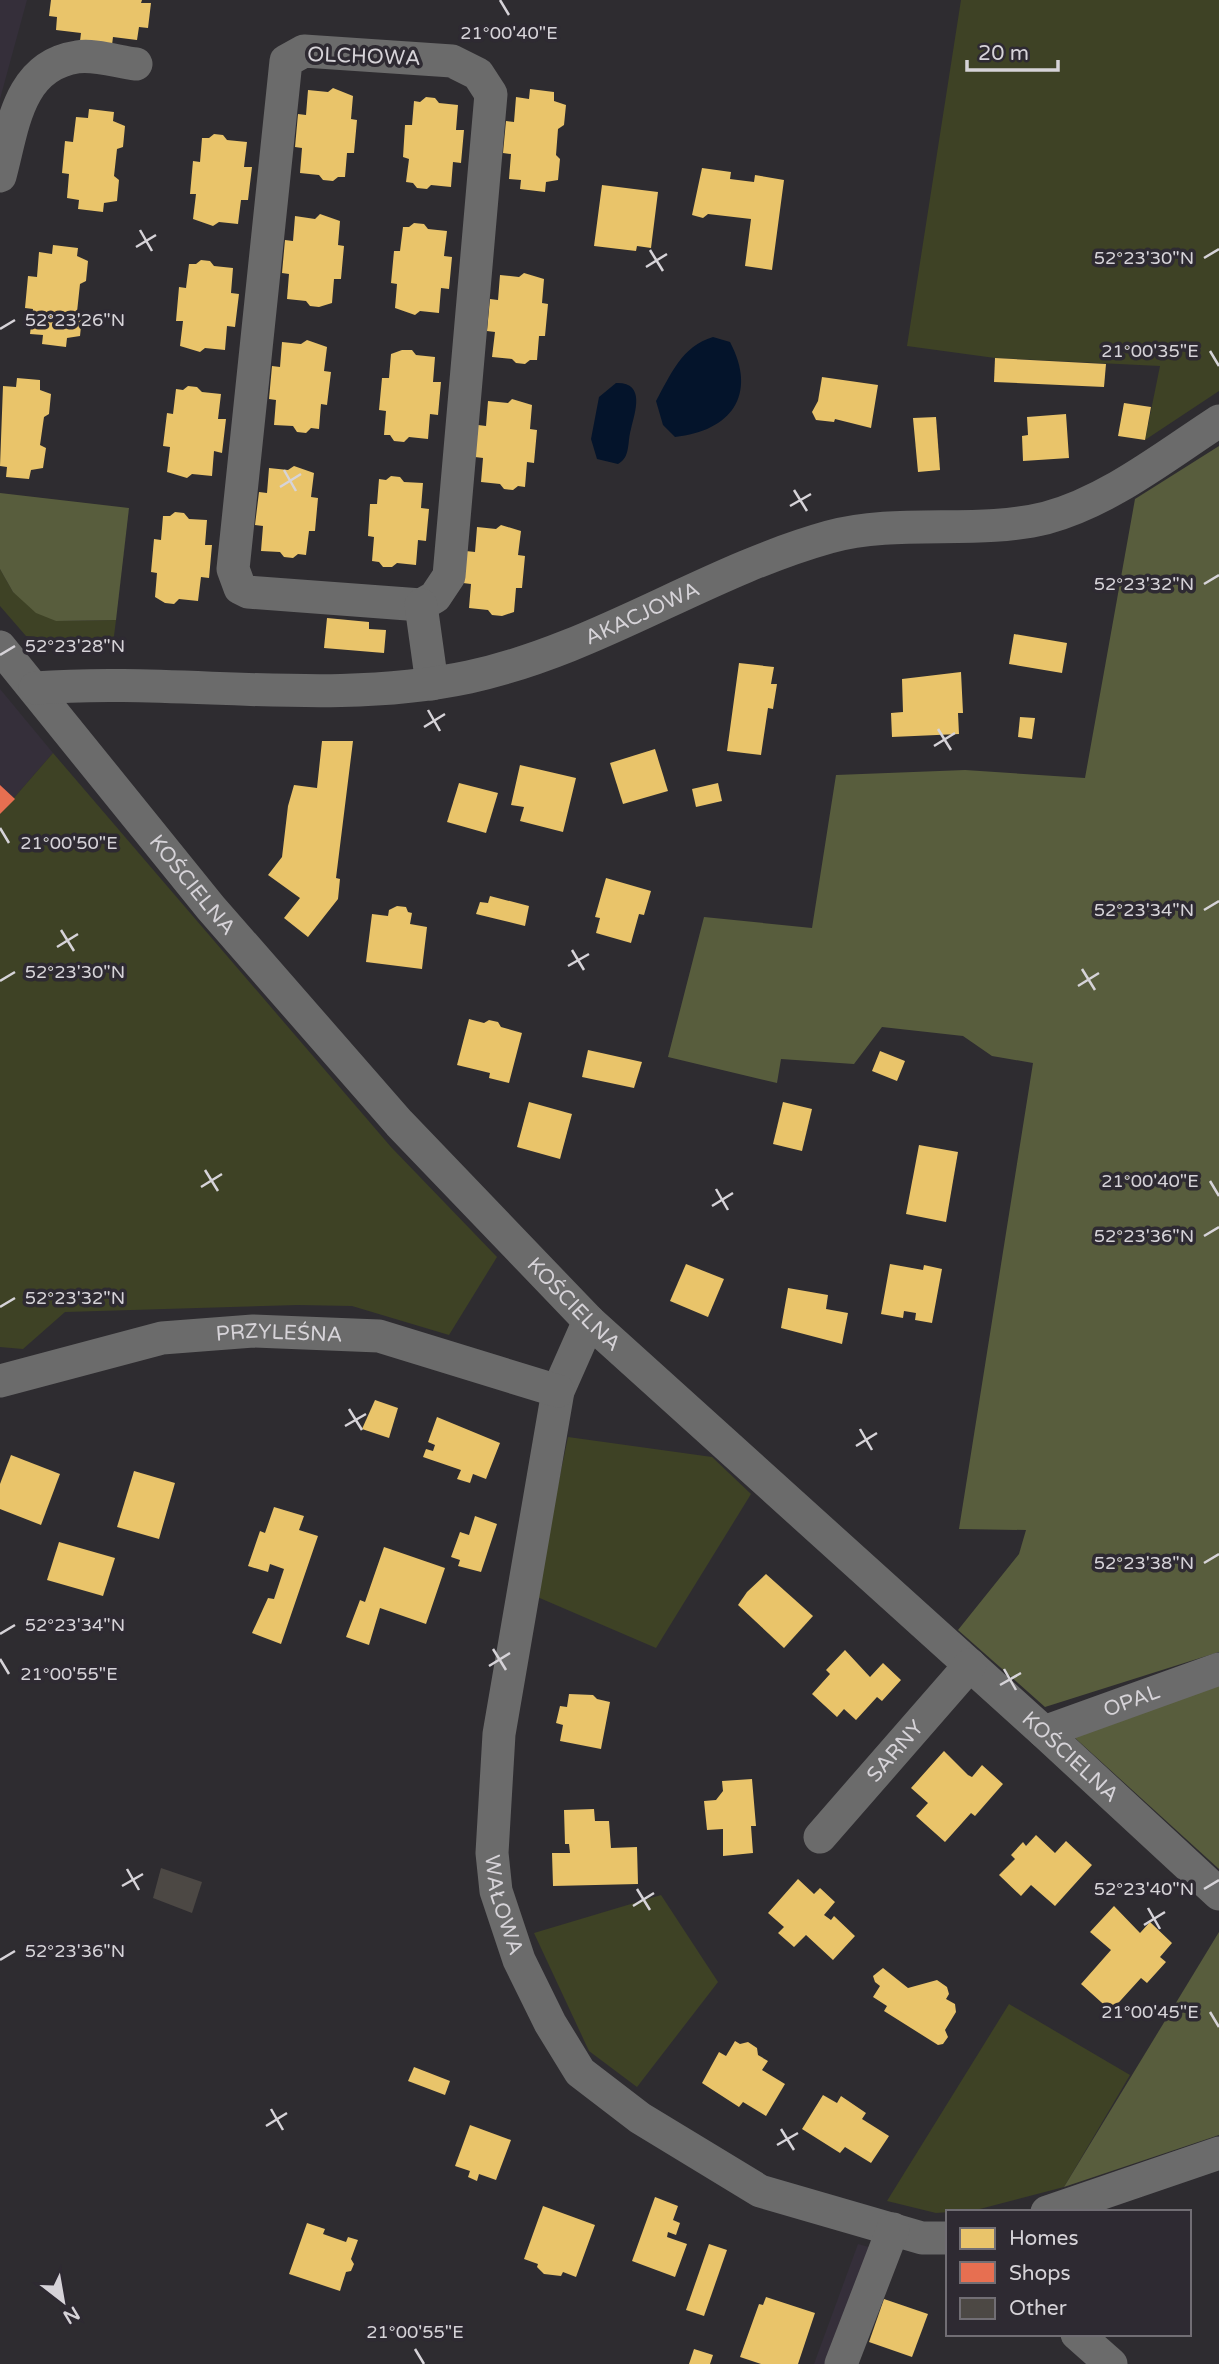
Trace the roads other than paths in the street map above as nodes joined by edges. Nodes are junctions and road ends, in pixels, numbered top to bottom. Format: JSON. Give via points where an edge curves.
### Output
{"nodes":[{"id":1,"x":136,"y":64,"type":"dead end"},
{"id":2,"x":0,"y":176,"type":"edge"},
{"id":3,"x":1219,"y":421,"type":"edge"},
{"id":4,"x":421,"y":604,"type":"junction"},
{"id":5,"x":0,"y":647,"type":"edge"},
{"id":6,"x":432,"y":684,"type":"junction"},
{"id":7,"x":35,"y":688,"type":"junction"},
{"id":8,"x":589,"y":1321,"type":"junction"},
{"id":9,"x":0,"y":1381,"type":"edge"},
{"id":10,"x":558,"y":1391,"type":"junction"},
{"id":11,"x":970,"y":1665,"type":"junction"},
{"id":12,"x":1219,"y":1668,"type":"edge"},
{"id":13,"x":1044,"y":1731,"type":"junction"},
{"id":14,"x":820,"y":1837,"type":"dead end"},
{"id":15,"x":1219,"y":1894,"type":"edge"},
{"id":16,"x":1219,"y":2153,"type":"edge"},
{"id":17,"x":1053,"y":2210,"type":"edge"},
{"id":18,"x":892,"y":2229,"type":"junction"},
{"id":19,"x":946,"y":2238,"type":"edge"},
{"id":20,"x":1079,"y":2336,"type":"edge"},
{"id":21,"x":841,"y":2364,"type":"edge"},
{"id":22,"x":1111,"y":2364,"type":"edge"}],
"edges":[{"from":1,"to":2,"type":"street","via":[[77,57],[38,74],[24,91]]},
{"from":3,"to":6,"type":"street","name":"AKACJOWA","via":[[1091,502],[1044,519],[908,526],[832,536],[762,558],[567,649]]},
{"from":4,"to":4,"type":"street","name":"OLCHOWA","via":[[248,592],[240,588],[233,569],[286,61],[304,51],[452,61],[478,74],[491,94],[449,576],[435,597]]},
{"from":4,"to":6,"type":"street"},
{"from":5,"to":7,"type":"street","name":"KOŚCIELNA"},
{"from":6,"to":7,"type":"street","name":"AKACJOWA","via":[[368,691],[96,683]]},
{"from":7,"to":8,"type":"street","name":"KOŚCIELNA","via":[[211,908],[399,1123]]},
{"from":8,"to":10,"type":"street","name":"WAŁOWA"},
{"from":8,"to":11,"type":"street","name":"KOŚCIELNA"},
{"from":9,"to":10,"type":"street","name":"PRZYLEŚNA","via":[[162,1338],[267,1331],[379,1336]]},
{"from":10,"to":18,"type":"street","name":"WAŁOWA","via":[[499,1734],[492,1853],[496,1891],[519,1960],[580,2071],[640,2118],[761,2192]]},
{"from":11,"to":13,"type":"street","name":"KOŚCIELNA"},
{"from":11,"to":14,"type":"street","name":"SARNY"},
{"from":12,"to":13,"type":"street","name":"OPAL"},
{"from":13,"to":15,"type":"street","name":"KOŚCIELNA"},
{"from":16,"to":17,"type":"street"},
{"from":18,"to":19,"type":"street","name":"WAŁOWA","via":[[922,2238]]},
{"from":18,"to":21,"type":"street"},
{"from":20,"to":22,"type":"street"}]}
